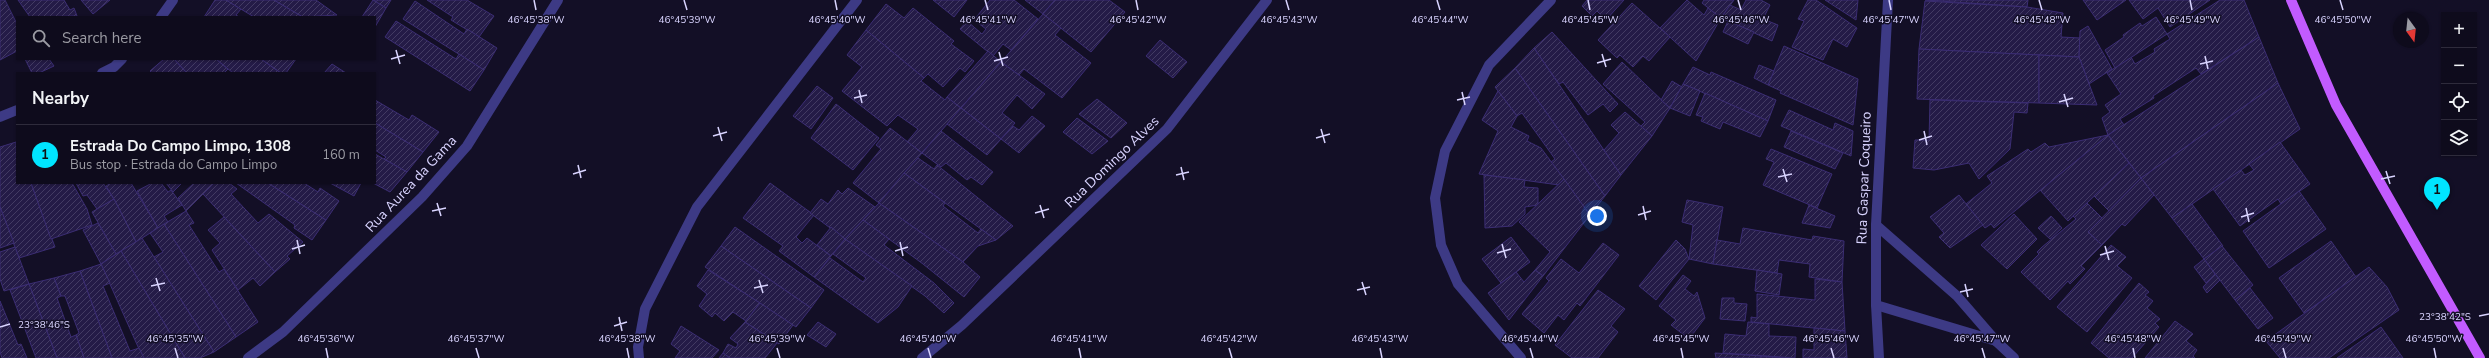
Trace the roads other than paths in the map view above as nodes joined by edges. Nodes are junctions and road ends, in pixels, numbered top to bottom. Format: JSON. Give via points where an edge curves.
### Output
{"nodes":[{"id":1,"x":173,"y":0,"type":"edge"},
{"id":2,"x":558,"y":0,"type":"edge"},
{"id":3,"x":857,"y":0,"type":"edge"},
{"id":4,"x":1267,"y":0,"type":"edge"},
{"id":5,"x":1551,"y":0,"type":"edge"},
{"id":6,"x":1888,"y":0,"type":"edge"},
{"id":7,"x":2292,"y":0,"type":"edge"},
{"id":8,"x":162,"y":16,"type":"edge"},
{"id":9,"x":121,"y":60,"type":"edge"},
{"id":10,"x":104,"y":72,"type":"edge"},
{"id":11,"x":16,"y":110,"type":"edge"},
{"id":12,"x":0,"y":117,"type":"edge"},
{"id":13,"x":1876,"y":225,"type":"junction"},
{"id":14,"x":1876,"y":305,"type":"junction"},
{"id":15,"x":1996,"y":341,"type":"junction"},
{"id":16,"x":248,"y":358,"type":"edge"},
{"id":17,"x":639,"y":358,"type":"edge"},
{"id":18,"x":922,"y":358,"type":"edge"},
{"id":19,"x":1522,"y":358,"type":"edge"},
{"id":20,"x":1879,"y":358,"type":"edge"},
{"id":21,"x":2014,"y":358,"type":"edge"},
{"id":22,"x":2480,"y":358,"type":"edge"}],
"edges":[{"from":1,"to":8,"type":"street"},
{"from":2,"to":16,"type":"street","name":"Rua Aurea da Gama","via":[[467,146],[422,197],[284,332]]},
{"from":3,"to":17,"type":"street","via":[[697,208],[645,309],[638,347]]},
{"from":4,"to":18,"type":"street","name":"Rua Domingo Alves","via":[[1167,129],[962,325]]},
{"from":5,"to":19,"type":"street","via":[[1489,65],[1445,151],[1435,198],[1441,245],[1458,284]]},
{"from":6,"to":13,"type":"street","name":"Rua Gaspar Coqueiro"},
{"from":7,"to":22,"type":"main road","via":[[2336,106]]},
{"from":9,"to":10,"type":"street"},
{"from":11,"to":12,"type":"street"},
{"from":13,"to":14,"type":"street","name":"Rua Gaspar Coqueiro"},
{"from":13,"to":15,"type":"street","via":[[1957,296]]},
{"from":14,"to":15,"type":"street"},
{"from":14,"to":20,"type":"street","name":"Rua Gaspar Coqueiro"},
{"from":15,"to":21,"type":"street"}]}
